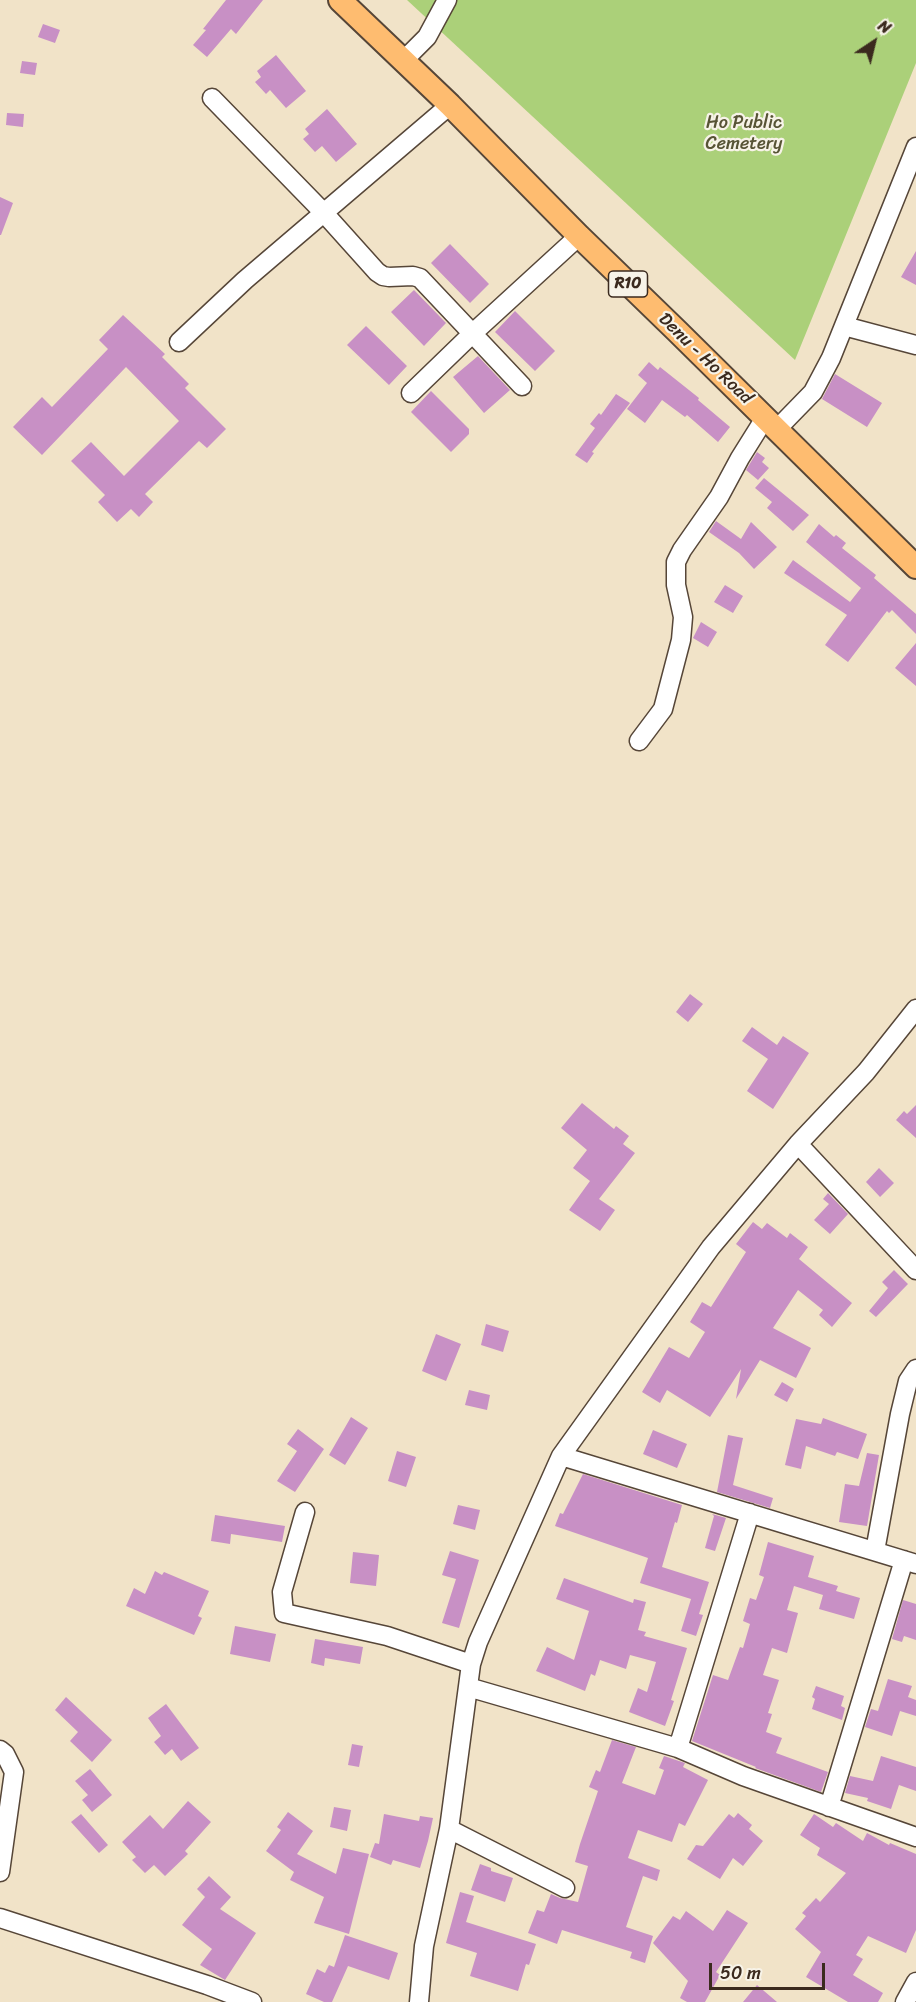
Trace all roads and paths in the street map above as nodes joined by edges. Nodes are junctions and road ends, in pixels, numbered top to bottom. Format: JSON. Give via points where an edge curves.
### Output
{"nodes":[{"id":1,"x":340,"y":0,"type":"edge"},
{"id":2,"x":447,"y":0,"type":"edge"},
{"id":3,"x":404,"y":60,"type":"junction"},
{"id":4,"x":212,"y":98,"type":"dead end"},
{"id":5,"x":450,"y":105,"type":"junction"},
{"id":6,"x":916,"y":147,"type":"edge"},
{"id":7,"x":324,"y":213,"type":"junction"},
{"id":8,"x":579,"y":236,"type":"junction"},
{"id":9,"x":844,"y":326,"type":"junction"},
{"id":10,"x":472,"y":333,"type":"junction"},
{"id":11,"x":179,"y":342,"type":"dead end"},
{"id":12,"x":916,"y":345,"type":"edge"},
{"id":13,"x":522,"y":386,"type":"dead end"},
{"id":14,"x":411,"y":393,"type":"dead end"},
{"id":15,"x":771,"y":423,"type":"junction"},
{"id":16,"x":916,"y":567,"type":"edge"},
{"id":17,"x":639,"y":741,"type":"dead end"},
{"id":18,"x":916,"y":1009,"type":"edge"},
{"id":19,"x":798,"y":1144,"type":"junction"},
{"id":20,"x":916,"y":1270,"type":"edge"},
{"id":21,"x":916,"y":1369,"type":"edge"},
{"id":22,"x":561,"y":1456,"type":"junction"},
{"id":23,"x":305,"y":1512,"type":"dead end"},
{"id":24,"x":750,"y":1513,"type":"junction"},
{"id":25,"x":875,"y":1551,"type":"junction"},
{"id":26,"x":910,"y":1562,"type":"edge"},
{"id":27,"x":471,"y":1664,"type":"junction"},
{"id":28,"x":468,"y":1687,"type":"junction"},
{"id":29,"x":678,"y":1748,"type":"junction"},
{"id":30,"x":0,"y":1750,"type":"edge"},
{"id":31,"x":829,"y":1807,"type":"junction"},
{"id":32,"x":449,"y":1829,"type":"junction"},
{"id":33,"x":916,"y":1837,"type":"edge"},
{"id":34,"x":0,"y":1872,"type":"edge"},
{"id":35,"x":565,"y":1888,"type":"dead end"},
{"id":36,"x":0,"y":1918,"type":"edge"},
{"id":37,"x":916,"y":1982,"type":"edge"},
{"id":38,"x":252,"y":2002,"type":"edge"},
{"id":39,"x":419,"y":2002,"type":"edge"},
{"id":40,"x":906,"y":2002,"type":"edge"}],
"edges":[{"from":1,"to":3,"type":"main road","name":"Denu - Ho Road","number":"R10"},
{"from":2,"to":3,"type":"street","via":[[427,37]]},
{"from":3,"to":5,"type":"main road","name":"Denu - Ho Road","number":"R10"},
{"from":4,"to":7,"type":"street"},
{"from":5,"to":7,"type":"street"},
{"from":5,"to":8,"type":"main road","name":"Denu - Ho Road","number":"R10"},
{"from":6,"to":9,"type":"street"},
{"from":7,"to":10,"type":"street","via":[[377,272],[389,277],[420,278]]},
{"from":7,"to":11,"type":"street"},
{"from":8,"to":10,"type":"street"},
{"from":8,"to":15,"type":"main road","name":"Denu - Ho Road","number":"R10"},
{"from":9,"to":12,"type":"street"},
{"from":9,"to":15,"type":"street","via":[[813,392]]},
{"from":10,"to":13,"type":"street"},
{"from":10,"to":14,"type":"street"},
{"from":15,"to":16,"type":"main road","name":"Denu - Ho Road","number":"R10"},
{"from":15,"to":17,"type":"street","via":[[676,562],[683,617],[681,640],[663,709]]},
{"from":18,"to":19,"type":"street","via":[[866,1072]]},
{"from":19,"to":20,"type":"street"},
{"from":19,"to":22,"type":"street","via":[[711,1247]]},
{"from":21,"to":25,"type":"street","via":[[908,1381],[900,1414]]},
{"from":22,"to":24,"type":"street"},
{"from":22,"to":27,"type":"street"},
{"from":23,"to":27,"type":"street","via":[[282,1592],[284,1613],[387,1636]]},
{"from":24,"to":25,"type":"street"},
{"from":24,"to":29,"type":"street"},
{"from":25,"to":26,"type":"street"},
{"from":26,"to":31,"type":"street"},
{"from":27,"to":28,"type":"street"},
{"from":28,"to":29,"type":"street"},
{"from":28,"to":32,"type":"street"},
{"from":29,"to":31,"type":"street"},
{"from":30,"to":34,"type":"street","via":[[14,1772]]},
{"from":31,"to":33,"type":"street"},
{"from":32,"to":35,"type":"street"},
{"from":32,"to":39,"type":"street","via":[[424,1946]]},
{"from":36,"to":38,"type":"street"},
{"from":37,"to":40,"type":"street"}]}
